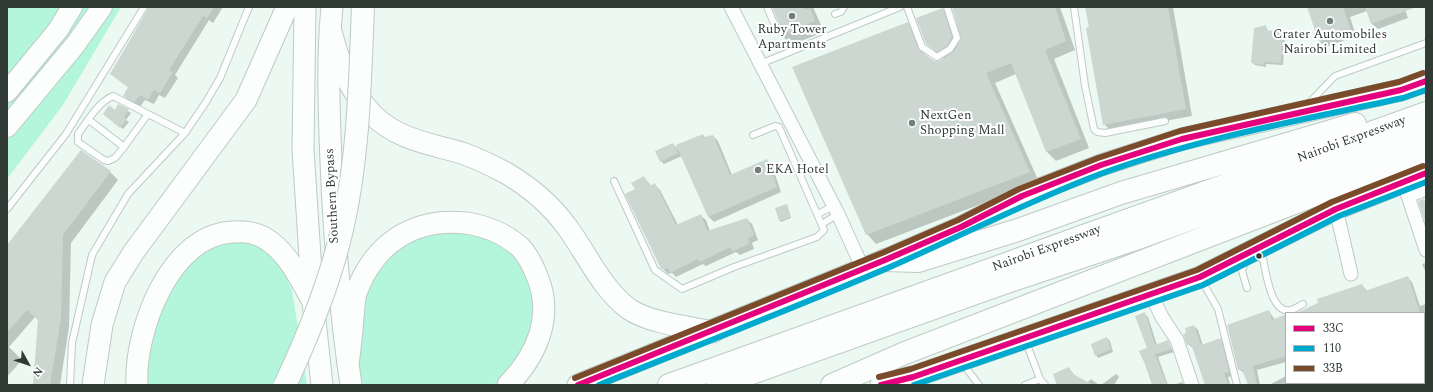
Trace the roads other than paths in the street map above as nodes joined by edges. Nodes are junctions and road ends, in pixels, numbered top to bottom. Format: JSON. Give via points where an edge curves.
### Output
{"nodes":[{"id":1,"x":72,"y":7,"type":"edge"},
{"id":2,"x":102,"y":7,"type":"edge"},
{"id":3,"x":144,"y":7,"type":"edge"},
{"id":4,"x":250,"y":7,"type":"edge"},
{"id":5,"x":287,"y":7,"type":"edge"},
{"id":6,"x":305,"y":7,"type":"edge"},
{"id":7,"x":332,"y":7,"type":"edge"},
{"id":8,"x":363,"y":7,"type":"edge"},
{"id":9,"x":731,"y":7,"type":"edge"},
{"id":10,"x":767,"y":7,"type":"edge"},
{"id":11,"x":844,"y":7,"type":"edge"},
{"id":12,"x":900,"y":7,"type":"edge"},
{"id":13,"x":907,"y":7,"type":"edge"},
{"id":14,"x":947,"y":7,"type":"edge"},
{"id":15,"x":1074,"y":7,"type":"edge"},
{"id":16,"x":835,"y":14,"type":"dead end"},
{"id":17,"x":330,"y":28,"type":"junction"},
{"id":18,"x":776,"y":28,"type":"dead end"},
{"id":19,"x":58,"y":30,"type":"junction"},
{"id":20,"x":1426,"y":43,"type":"edge"},
{"id":21,"x":75,"y":44,"type":"junction"},
{"id":22,"x":760,"y":64,"type":"junction"},
{"id":23,"x":1426,"y":82,"type":"edge"},
{"id":24,"x":7,"y":92,"type":"edge"},
{"id":25,"x":1426,"y":108,"type":"edge"},
{"id":26,"x":1299,"y":113,"type":"junction"},
{"id":27,"x":1426,"y":113,"type":"edge"},
{"id":28,"x":148,"y":114,"type":"junction"},
{"id":29,"x":89,"y":120,"type":"junction"},
{"id":30,"x":1165,"y":121,"type":"dead end"},
{"id":31,"x":7,"y":127,"type":"edge"},
{"id":32,"x":185,"y":133,"type":"junction"},
{"id":33,"x":1426,"y":134,"type":"edge"},
{"id":34,"x":753,"y":135,"type":"dead end"},
{"id":35,"x":124,"y":147,"type":"junction"},
{"id":36,"x":1426,"y":152,"type":"edge"},
{"id":37,"x":1426,"y":173,"type":"edge"},
{"id":38,"x":614,"y":181,"type":"dead end"},
{"id":39,"x":1406,"y":188,"type":"junction"},
{"id":40,"x":1426,"y":189,"type":"edge"},
{"id":41,"x":7,"y":208,"type":"edge"},
{"id":42,"x":1336,"y":209,"type":"junction"},
{"id":43,"x":835,"y":210,"type":"junction"},
{"id":44,"x":818,"y":214,"type":"junction"},
{"id":45,"x":822,"y":224,"type":"junction"},
{"id":46,"x":1426,"y":250,"type":"edge"},
{"id":47,"x":1248,"y":253,"type":"junction"},
{"id":48,"x":885,"y":260,"type":"junction"},
{"id":49,"x":863,"y":269,"type":"junction"},
{"id":50,"x":1351,"y":274,"type":"dead end"},
{"id":51,"x":1200,"y":278,"type":"junction"},
{"id":52,"x":1247,"y":288,"type":"dead end"},
{"id":53,"x":1151,"y":296,"type":"junction"},
{"id":54,"x":313,"y":302,"type":"junction"},
{"id":55,"x":1303,"y":304,"type":"dead end"},
{"id":56,"x":874,"y":320,"type":"junction"},
{"id":57,"x":713,"y":332,"type":"junction"},
{"id":58,"x":1024,"y":338,"type":"junction"},
{"id":59,"x":960,"y":360,"type":"junction"},
{"id":60,"x":350,"y":375,"type":"edge"},
{"id":61,"x":1040,"y":379,"type":"junction"},
{"id":62,"x":917,"y":381,"type":"edge"},
{"id":63,"x":70,"y":385,"type":"edge"},
{"id":64,"x":94,"y":385,"type":"edge"},
{"id":65,"x":137,"y":385,"type":"edge"},
{"id":66,"x":285,"y":385,"type":"edge"},
{"id":67,"x":322,"y":385,"type":"edge"},
{"id":68,"x":508,"y":385,"type":"edge"},
{"id":69,"x":578,"y":385,"type":"edge"},
{"id":70,"x":669,"y":385,"type":"edge"},
{"id":71,"x":718,"y":385,"type":"edge"},
{"id":72,"x":832,"y":385,"type":"edge"},
{"id":73,"x":881,"y":385,"type":"edge"},
{"id":74,"x":979,"y":385,"type":"edge"},
{"id":75,"x":1025,"y":385,"type":"edge"},
{"id":76,"x":1045,"y":385,"type":"edge"},
{"id":77,"x":1192,"y":385,"type":"edge"},
{"id":78,"x":1237,"y":385,"type":"edge"}],
"edges":[{"from":1,"to":19,"type":"main road"},
{"from":2,"to":21,"type":"main road"},
{"from":3,"to":41,"type":"lane","via":[[66,134]]},
{"from":4,"to":32,"type":"lane","via":[[220,78]]},
{"from":5,"to":64,"type":"highway","via":[[246,100],[133,253],[116,282],[102,325]]},
{"from":6,"to":54,"type":"highway","name":"Southern Bypass","via":[[303,150]]},
{"from":7,"to":17,"type":"highway","name":"Southern Bypass"},
{"from":8,"to":66,"type":"highway","bridge":true,"via":[[358,118],[343,225],[320,304]]},
{"from":9,"to":22,"type":"street"},
{"from":10,"to":18,"type":"lane"},
{"from":11,"to":16,"type":"lane","via":[[841,12]]},
{"from":12,"to":22,"type":"lane"},
{"from":13,"to":14,"type":"lane","via":[[922,47],[937,57],[950,49],[958,38]]},
{"from":15,"to":30,"type":"lane","via":[[1094,129],[1097,132],[1122,130]]},
{"from":17,"to":57,"type":"highway","via":[[343,74],[355,94],[372,114],[393,130],[417,141],[464,154],[506,173],[528,188],[545,201],[567,227],[609,290],[630,310],[648,317]]},
{"from":17,"to":60,"type":"highway","name":"Southern Bypass","via":[[329,116],[333,202]]},
{"from":19,"to":21,"type":"main road"},
{"from":19,"to":24,"type":"main road"},
{"from":20,"to":26,"type":"lane","via":[[1335,76]]},
{"from":21,"to":31,"type":"main road"},
{"from":22,"to":43,"type":"street"},
{"from":23,"to":26,"type":"highway"},
{"from":25,"to":48,"type":"highway","via":[[1367,121],[1121,193],[1018,230],[918,261]]},
{"from":26,"to":48,"type":"highway","via":[[1182,139],[1101,165],[1022,196],[961,227]]},
{"from":27,"to":56,"type":"highway","name":"Nairobi Expressway"},
{"from":28,"to":29,"type":"lane","via":[[113,96],[105,100]]},
{"from":28,"to":32,"type":"lane"},
{"from":28,"to":35,"type":"lane"},
{"from":29,"to":35,"type":"lane"},
{"from":29,"to":35,"type":"lane","via":[[78,134],[78,142],[108,161],[115,158]]},
{"from":32,"to":63,"type":"lane","via":[[128,194],[92,254],[72,343]]},
{"from":33,"to":56,"type":"highway","name":"Nairobi Expressway","via":[[1141,237]]},
{"from":34,"to":44,"type":"lane","via":[[775,126],[779,127]]},
{"from":36,"to":72,"type":"highway","via":[[905,353]]},
{"from":37,"to":39,"type":"highway"},
{"from":38,"to":45,"type":"lane","via":[[655,270],[682,289],[817,237],[824,230]]},
{"from":39,"to":40,"type":"street"},
{"from":39,"to":42,"type":"highway"},
{"from":39,"to":46,"type":"street"},
{"from":42,"to":47,"type":"highway"},
{"from":42,"to":50,"type":"street"},
{"from":43,"to":44,"type":"lane"},
{"from":43,"to":45,"type":"lane"},
{"from":43,"to":49,"type":"street"},
{"from":44,"to":45,"type":"lane"},
{"from":47,"to":51,"type":"highway"},
{"from":47,"to":52,"type":"lane","via":[[1242,270]]},
{"from":47,"to":55,"type":"lane","via":[[1263,259],[1271,294],[1276,304],[1290,311]]},
{"from":48,"to":49,"type":"highway"},
{"from":49,"to":57,"type":"highway"},
{"from":51,"to":53,"type":"highway"},
{"from":51,"to":78,"type":"lane","via":[[1218,309]]},
{"from":53,"to":58,"type":"highway"},
{"from":53,"to":77,"type":"street","via":[[1177,340]]},
{"from":54,"to":65,"type":"highway","via":[[293,266],[279,249],[262,236],[246,231],[222,232],[200,241],[164,282],[149,313],[140,350]]},
{"from":54,"to":67,"type":"highway","name":"Southern Bypass"},
{"from":56,"to":70,"type":"highway","name":"Nairobi Expressway"},
{"from":56,"to":71,"type":"highway","name":"Nairobi Expressway"},
{"from":57,"to":69,"type":"highway"},
{"from":58,"to":59,"type":"highway"},
{"from":58,"to":61,"type":"lane"},
{"from":59,"to":62,"type":"highway"},
{"from":59,"to":74,"type":"lane"},
{"from":60,"to":68,"type":"highway","via":[[356,295],[365,274],[380,252],[400,235],[420,225],[448,221],[490,228],[510,240],[521,248],[532,263],[539,281],[544,297],[542,334],[531,357]]},
{"from":61,"to":75,"type":"lane"},
{"from":61,"to":76,"type":"lane"},
{"from":62,"to":73,"type":"highway"}]}
